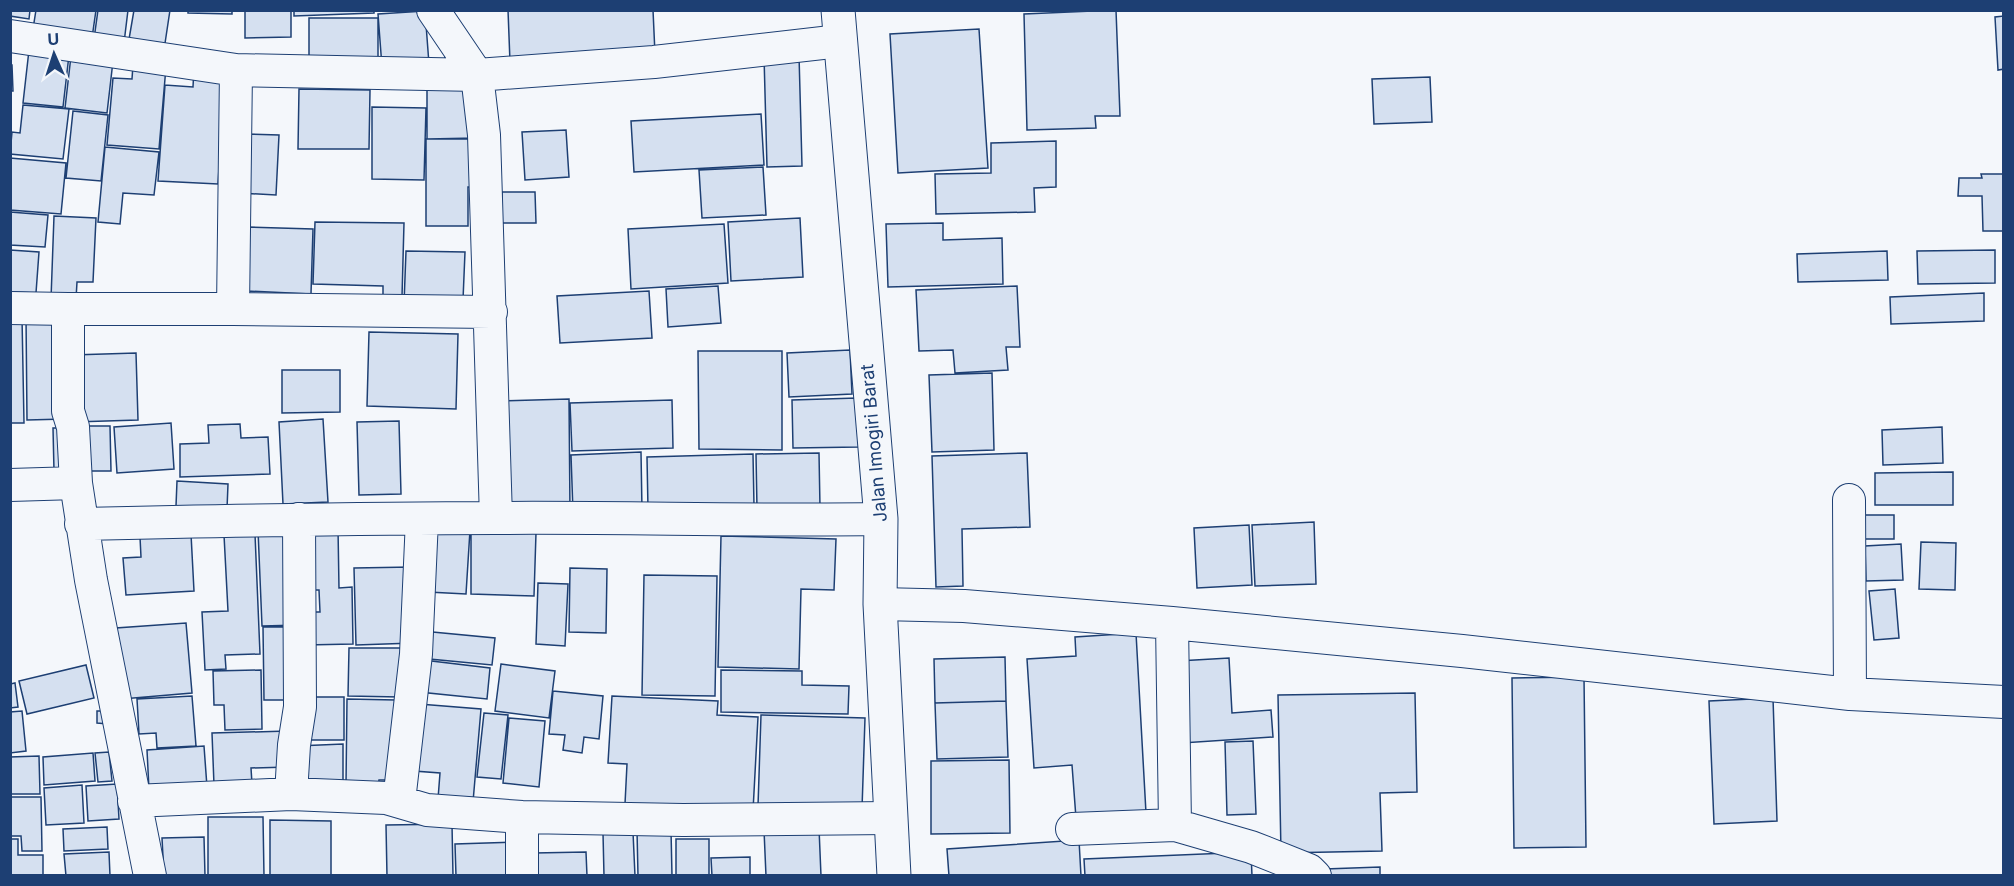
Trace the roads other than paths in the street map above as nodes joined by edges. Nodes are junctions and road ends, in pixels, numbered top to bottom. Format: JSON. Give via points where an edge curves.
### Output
{"nodes":[{"id":1,"x":433,"y":10,"type":"edge"},
{"id":2,"x":839,"y":26,"type":"edge"},
{"id":3,"x":10,"y":36,"type":"edge"},
{"id":4,"x":236,"y":70,"type":"junction"},
{"id":5,"x":477,"y":75,"type":"junction"},
{"id":6,"x":10,"y":308,"type":"edge"},
{"id":7,"x":68,"y":309,"type":"junction"},
{"id":8,"x":233,"y":309,"type":"junction"},
{"id":9,"x":491,"y":312,"type":"junction"},
{"id":10,"x":76,"y":483,"type":"junction"},
{"id":11,"x":10,"y":485,"type":"edge"},
{"id":12,"x":1850,"y":500,"type":"dead end"},
{"id":13,"x":496,"y":518,"type":"junction"},
{"id":14,"x":299,"y":519,"type":"junction"},
{"id":15,"x":422,"y":519,"type":"junction"},
{"id":16,"x":881,"y":519,"type":"junction"},
{"id":17,"x":81,"y":524,"type":"junction"},
{"id":18,"x":879,"y":604,"type":"junction"},
{"id":19,"x":1172,"y":623,"type":"junction"},
{"id":20,"x":1850,"y":694,"type":"junction"},
{"id":21,"x":2004,"y":702,"type":"edge"},
{"id":22,"x":291,"y":794,"type":"junction"},
{"id":23,"x":134,"y":801,"type":"junction"},
{"id":24,"x":399,"y":801,"type":"junction"},
{"id":25,"x":522,"y":817,"type":"junction"},
{"id":26,"x":890,"y":818,"type":"junction"},
{"id":27,"x":1175,"y":825,"type":"junction"},
{"id":28,"x":1072,"y":829,"type":"dead end"},
{"id":29,"x":150,"y":876,"type":"edge"},
{"id":30,"x":522,"y":876,"type":"edge"},
{"id":31,"x":894,"y":876,"type":"edge"},
{"id":32,"x":1315,"y":876,"type":"edge"}],
"edges":[{"from":1,"to":5,"type":"street"},
{"from":2,"to":5,"type":"street","via":[[654,62]]},
{"from":2,"to":16,"type":"main road","name":"Jalan Imogiri Barat"},
{"from":3,"to":4,"type":"street"},
{"from":4,"to":5,"type":"street"},
{"from":4,"to":8,"type":"street"},
{"from":5,"to":9,"type":"street","via":[[484,135]]},
{"from":6,"to":7,"type":"street"},
{"from":7,"to":8,"type":"street"},
{"from":7,"to":10,"type":"street","via":[[68,411],[73,426]]},
{"from":8,"to":9,"type":"street"},
{"from":9,"to":13,"type":"street"},
{"from":10,"to":11,"type":"street"},
{"from":10,"to":17,"type":"street"},
{"from":12,"to":20,"type":"street"},
{"from":13,"to":15,"type":"street"},
{"from":13,"to":16,"type":"street","via":[[747,522]]},
{"from":14,"to":15,"type":"street"},
{"from":14,"to":17,"type":"street"},
{"from":14,"to":22,"type":"street","via":[[300,707]]},
{"from":15,"to":24,"type":"street","via":[[416,654]]},
{"from":16,"to":18,"type":"main road","name":"Jalan Imogiri Barat"},
{"from":17,"to":23,"type":"street"},
{"from":18,"to":19,"type":"street","via":[[964,606]]},
{"from":18,"to":26,"type":"main road","name":"Jalan Imogiri Barat"},
{"from":19,"to":20,"type":"street"},
{"from":19,"to":27,"type":"street"},
{"from":20,"to":21,"type":"street"},
{"from":22,"to":23,"type":"street"},
{"from":22,"to":24,"type":"street"},
{"from":23,"to":29,"type":"street"},
{"from":24,"to":25,"type":"street","via":[[427,810]]},
{"from":25,"to":26,"type":"street"},
{"from":25,"to":30,"type":"street"},
{"from":26,"to":31,"type":"main road","name":"Jalan Imogiri Barat"},
{"from":27,"to":28,"type":"street"},
{"from":27,"to":32,"type":"street","via":[[1251,847]]}]}
